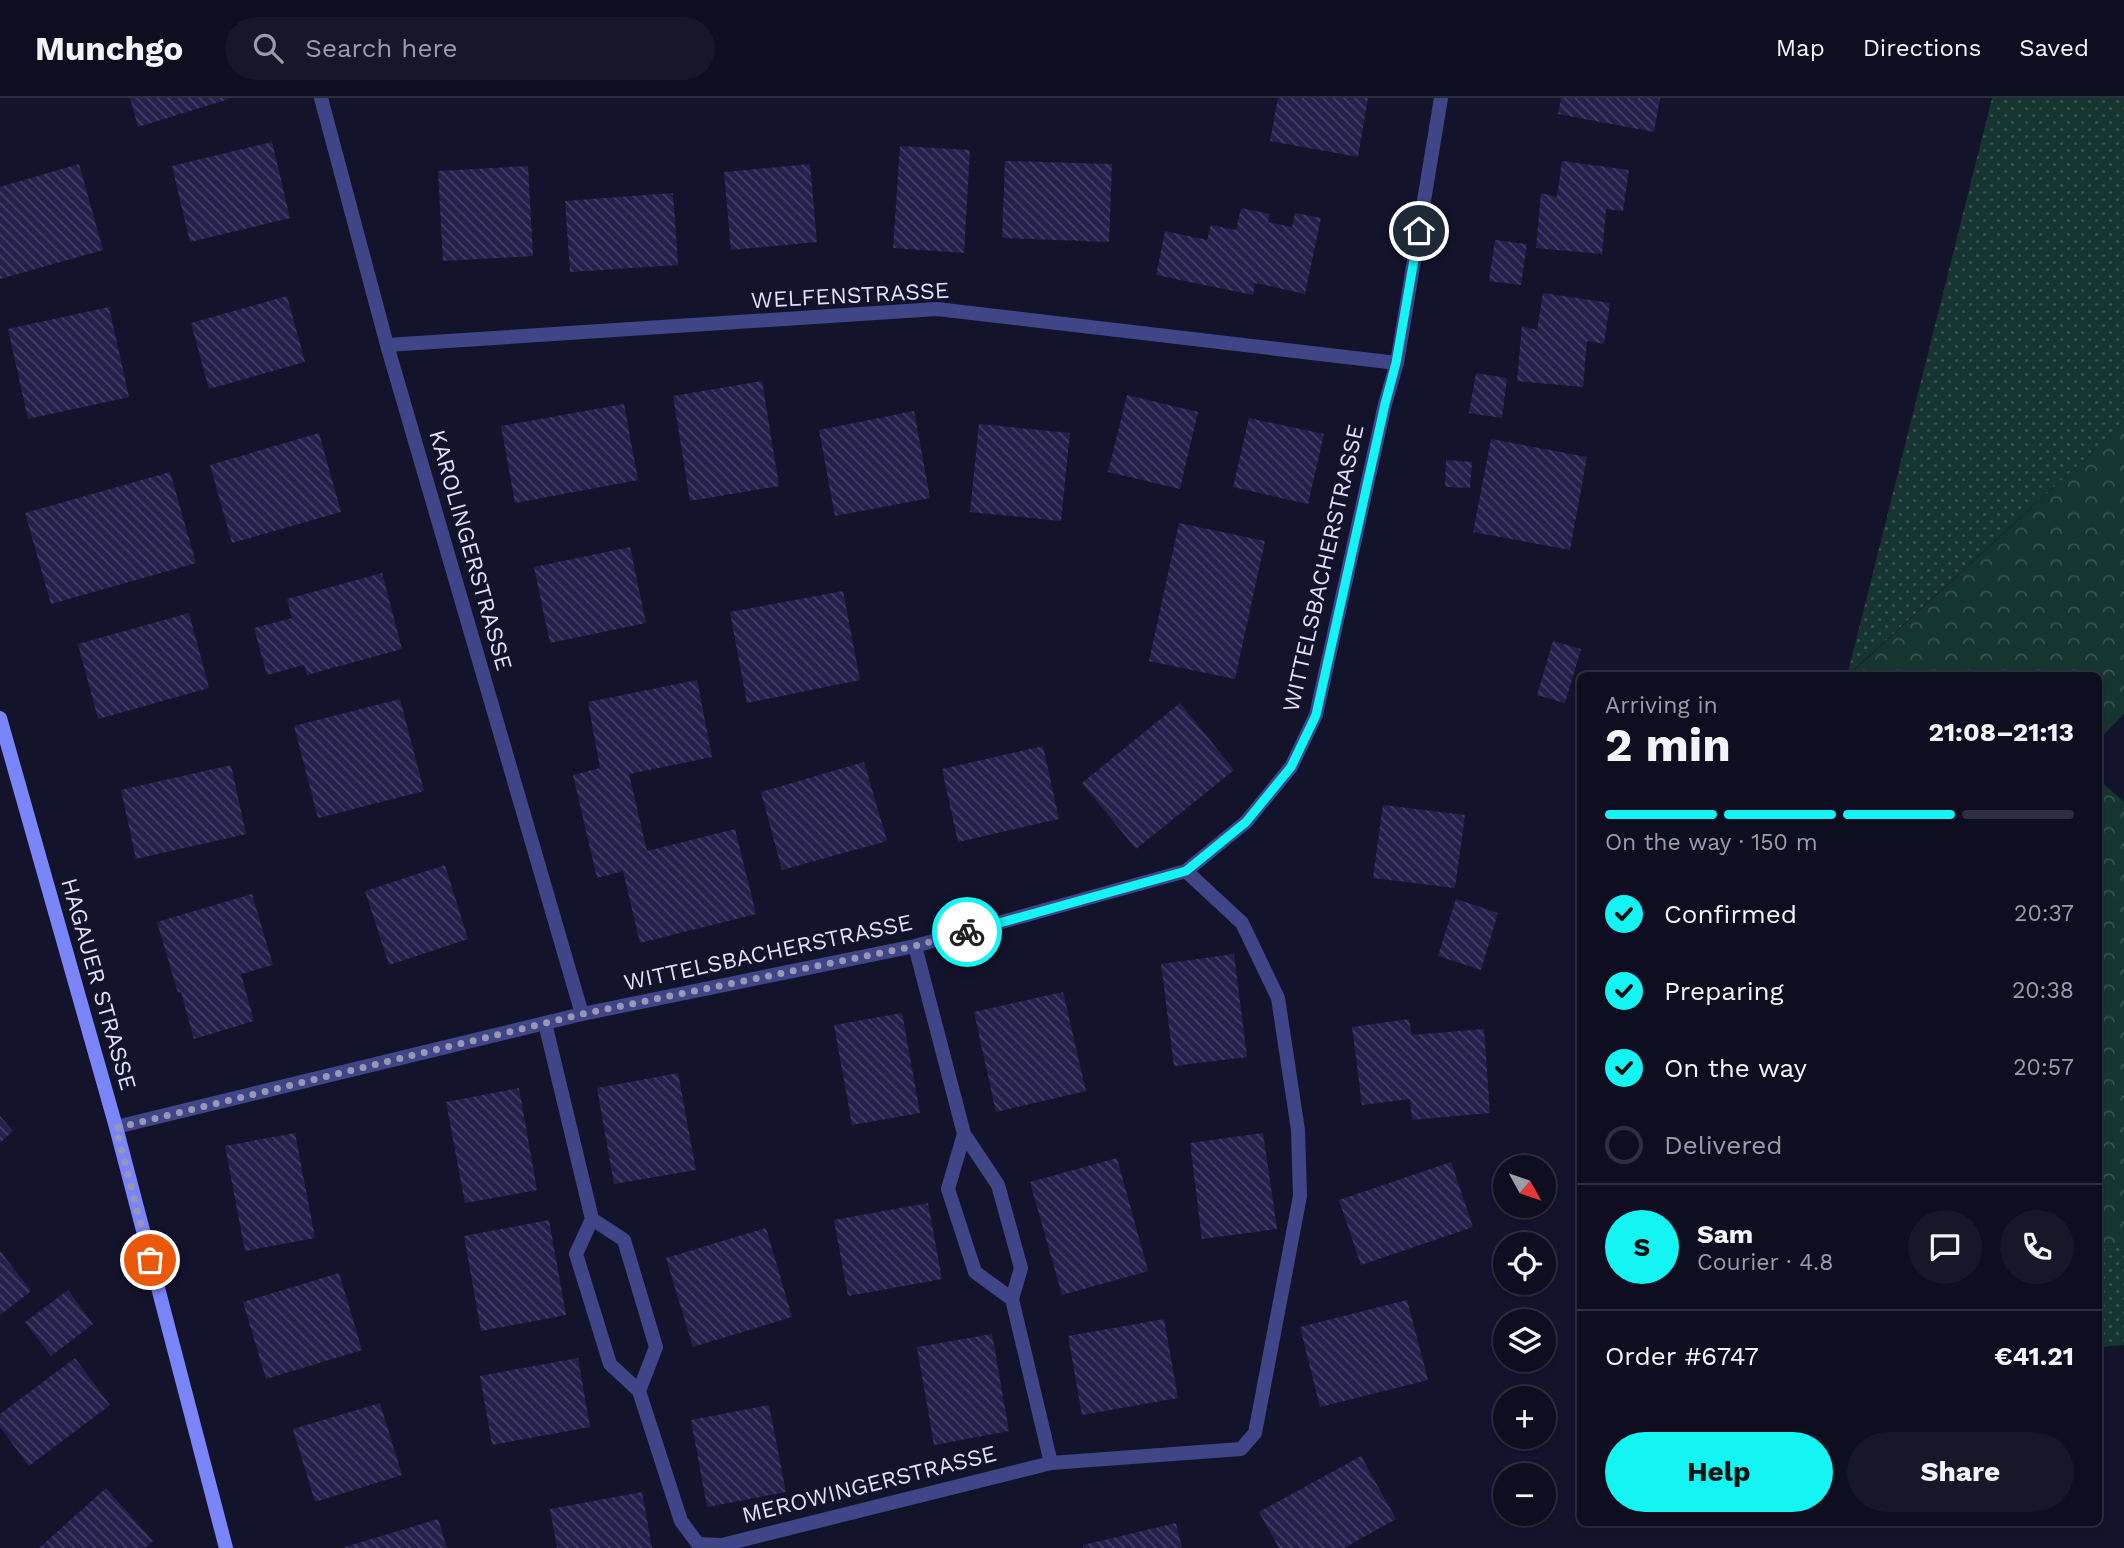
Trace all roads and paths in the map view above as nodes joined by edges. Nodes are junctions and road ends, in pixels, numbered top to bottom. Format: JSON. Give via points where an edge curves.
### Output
{"nodes":[{"id":1,"x":321,"y":98,"type":"edge"},
{"id":2,"x":1441,"y":98,"type":"edge"},
{"id":3,"x":387,"y":345,"type":"junction"},
{"id":4,"x":1396,"y":363,"type":"junction"},
{"id":5,"x":0,"y":718,"type":"edge"},
{"id":6,"x":1186,"y":871,"type":"junction"},
{"id":7,"x":915,"y":946,"type":"junction"},
{"id":8,"x":582,"y":1014,"type":"junction"},
{"id":9,"x":545,"y":1023,"type":"junction"},
{"id":10,"x":116,"y":1128,"type":"junction"},
{"id":11,"x":964,"y":1134,"type":"junction"},
{"id":12,"x":592,"y":1219,"type":"junction"},
{"id":13,"x":1012,"y":1300,"type":"junction"},
{"id":14,"x":639,"y":1391,"type":"junction"},
{"id":15,"x":1051,"y":1463,"type":"junction"},
{"id":16,"x":698,"y":1546,"type":"edge"},
{"id":17,"x":226,"y":1548,"type":"edge"}],
"edges":[{"from":1,"to":3,"type":"street","name":"KAROLINGERSTRASSE"},
{"from":2,"to":4,"type":"street","name":"WITTELSBACHERSTRASSE"},
{"from":3,"to":4,"type":"street","name":"WELFENSTRASSE","via":[[937,309]]},
{"from":3,"to":8,"type":"street","name":"KAROLINGERSTRASSE"},
{"from":4,"to":6,"type":"street","name":"WITTELSBACHERSTRASSE","via":[[1316,715],[1291,767],[1246,822]]},
{"from":5,"to":10,"type":"street","name":"HAGAUER STRASSE"},
{"from":6,"to":7,"type":"street","name":"WITTELSBACHERSTRASSE"},
{"from":6,"to":15,"type":"street","name":"MEROWINGERSTRASSE","via":[[1242,923],[1278,998],[1298,1130],[1300,1196],[1255,1433],[1241,1449]]},
{"from":7,"to":8,"type":"street","name":"WITTELSBACHERSTRASSE"},
{"from":7,"to":11,"type":"street"},
{"from":8,"to":9,"type":"street","name":"WITTELSBACHERSTRASSE"},
{"from":9,"to":10,"type":"street","name":"WITTELSBACHERSTRASSE"},
{"from":9,"to":12,"type":"street"},
{"from":10,"to":17,"type":"street","name":"HAGAUER STRASSE"},
{"from":11,"to":13,"type":"street","via":[[998,1185],[1021,1268]]},
{"from":11,"to":13,"type":"street","via":[[948,1189],[975,1272]]},
{"from":12,"to":14,"type":"street","name":"MEROWINGERSTRASSE","via":[[576,1254],[610,1364]]},
{"from":12,"to":14,"type":"street","via":[[624,1240],[656,1347]]},
{"from":13,"to":15,"type":"street"},
{"from":14,"to":16,"type":"street","name":"MEROWINGERSTRASSE","via":[[681,1521]]},
{"from":15,"to":16,"type":"street","name":"MEROWINGERSTRASSE","via":[[722,1545]]}]}
